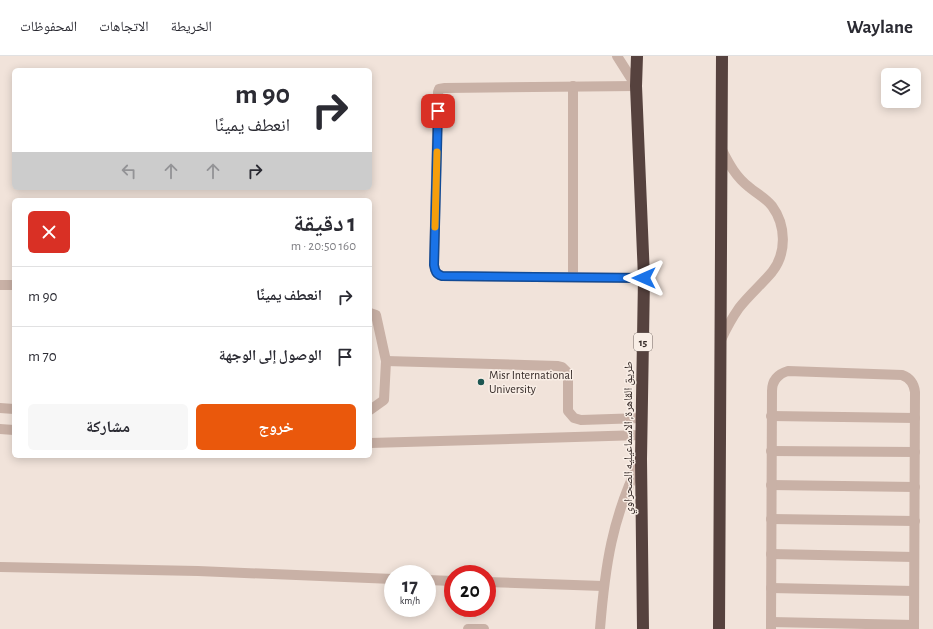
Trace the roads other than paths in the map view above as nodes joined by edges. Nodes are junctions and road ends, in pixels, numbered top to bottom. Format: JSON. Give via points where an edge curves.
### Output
{"nodes":[{"id":1,"x":617,"y":56,"type":"edge"},
{"id":2,"x":636,"y":56,"type":"edge"},
{"id":3,"x":722,"y":56,"type":"edge"},
{"id":4,"x":573,"y":86,"type":"junction"},
{"id":5,"x":636,"y":86,"type":"junction"},
{"id":6,"x":722,"y":150,"type":"junction"},
{"id":7,"x":573,"y":277,"type":"junction"},
{"id":8,"x":644,"y":278,"type":"junction"},
{"id":9,"x":0,"y":285,"type":"edge"},
{"id":10,"x":12,"y":286,"type":"edge"},
{"id":11,"x":372,"y":314,"type":"edge"},
{"id":12,"x":720,"y":342,"type":"junction"},
{"id":13,"x":386,"y":362,"type":"junction"},
{"id":14,"x":0,"y":408,"type":"edge"},
{"id":15,"x":12,"y":409,"type":"edge"},
{"id":16,"x":372,"y":409,"type":"edge"},
{"id":17,"x":772,"y":416,"type":"junction"},
{"id":18,"x":642,"y":418,"type":"junction"},
{"id":19,"x":915,"y":418,"type":"junction"},
{"id":20,"x":0,"y":429,"type":"edge"},
{"id":21,"x":12,"y":430,"type":"edge"},
{"id":22,"x":642,"y":436,"type":"junction"},
{"id":23,"x":372,"y":443,"type":"edge"},
{"id":24,"x":771,"y":451,"type":"junction"},
{"id":25,"x":915,"y":452,"type":"junction"},
{"id":26,"x":641,"y":459,"type":"junction"},
{"id":27,"x":772,"y":484,"type":"junction"},
{"id":28,"x":915,"y":486,"type":"junction"},
{"id":29,"x":771,"y":519,"type":"junction"},
{"id":30,"x":915,"y":521,"type":"junction"},
{"id":31,"x":771,"y":554,"type":"junction"},
{"id":32,"x":914,"y":557,"type":"junction"},
{"id":33,"x":0,"y":567,"type":"edge"},
{"id":34,"x":384,"y":579,"type":"edge"},
{"id":35,"x":496,"y":582,"type":"edge"},
{"id":36,"x":603,"y":586,"type":"junction"},
{"id":37,"x":771,"y":588,"type":"junction"},
{"id":38,"x":914,"y":591,"type":"junction"},
{"id":39,"x":771,"y":625,"type":"edge"},
{"id":40,"x":914,"y":627,"type":"edge"},
{"id":41,"x":468,"y":629,"type":"edge"},
{"id":42,"x":484,"y":629,"type":"edge"},
{"id":43,"x":600,"y":629,"type":"edge"},
{"id":44,"x":643,"y":629,"type":"edge"},
{"id":45,"x":719,"y":629,"type":"edge"}],
"edges":[{"from":1,"to":5,"type":"street"},
{"from":2,"to":5,"type":"highway","name":"طريق القاهرة, الاسماعيليه الصحراوي","number":"15"},
{"from":3,"to":6,"type":"highway"},
{"from":4,"to":5,"type":"street"},
{"from":4,"to":7,"type":"street"},
{"from":4,"to":7,"type":"street","via":[[439,89],[434,265],[435,271],[442,276]]},
{"from":5,"to":8,"type":"highway","name":"طريق القاهرة, الاسماعيليه الصحراوي","number":"15"},
{"from":6,"to":12,"type":"highway"},
{"from":6,"to":12,"type":"street","via":[[737,176],[772,205],[783,231],[783,245],[772,271],[738,309]]},
{"from":7,"to":8,"type":"street"},
{"from":8,"to":18,"type":"highway","name":"طريق القاهرة, الاسماعيليه الصحراوي","number":"15"},
{"from":9,"to":10,"type":"street"},
{"from":11,"to":13,"type":"street","via":[[376,315]]},
{"from":12,"to":45,"type":"highway"},
{"from":13,"to":16,"type":"street","via":[[384,400]]},
{"from":13,"to":18,"type":"street","via":[[558,366],[568,374],[568,412],[574,418]]},
{"from":14,"to":15,"type":"street"},
{"from":17,"to":19,"type":"street"},
{"from":17,"to":19,"type":"street","via":[[772,386],[778,376],[788,371],[906,376],[914,388]]},
{"from":17,"to":24,"type":"street"},
{"from":18,"to":22,"type":"highway","name":"طريق القاهرة, الاسماعيليه الصحراوي","number":"15"},
{"from":19,"to":25,"type":"street"},
{"from":20,"to":21,"type":"street"},
{"from":22,"to":23,"type":"street"},
{"from":22,"to":26,"type":"highway","name":"طريق القاهرة, الاسماعيليه الصحراوي","number":"15"},
{"from":24,"to":25,"type":"street"},
{"from":24,"to":27,"type":"street"},
{"from":25,"to":28,"type":"street"},
{"from":26,"to":36,"type":"street","via":[[616,521]]},
{"from":26,"to":44,"type":"highway","name":"طريق القاهرة, الاسماعيليه الصحراوي","number":"15"},
{"from":27,"to":28,"type":"street"},
{"from":27,"to":29,"type":"street"},
{"from":28,"to":30,"type":"street"},
{"from":29,"to":30,"type":"street"},
{"from":29,"to":31,"type":"street"},
{"from":30,"to":32,"type":"street"},
{"from":31,"to":32,"type":"street"},
{"from":31,"to":37,"type":"street"},
{"from":32,"to":38,"type":"street"},
{"from":33,"to":34,"type":"street"},
{"from":35,"to":36,"type":"street"},
{"from":36,"to":43,"type":"street"},
{"from":37,"to":38,"type":"street"},
{"from":37,"to":39,"type":"street"},
{"from":38,"to":40,"type":"street"},
{"from":39,"to":40,"type":"street"},
{"from":41,"to":42,"type":"street"}]}
